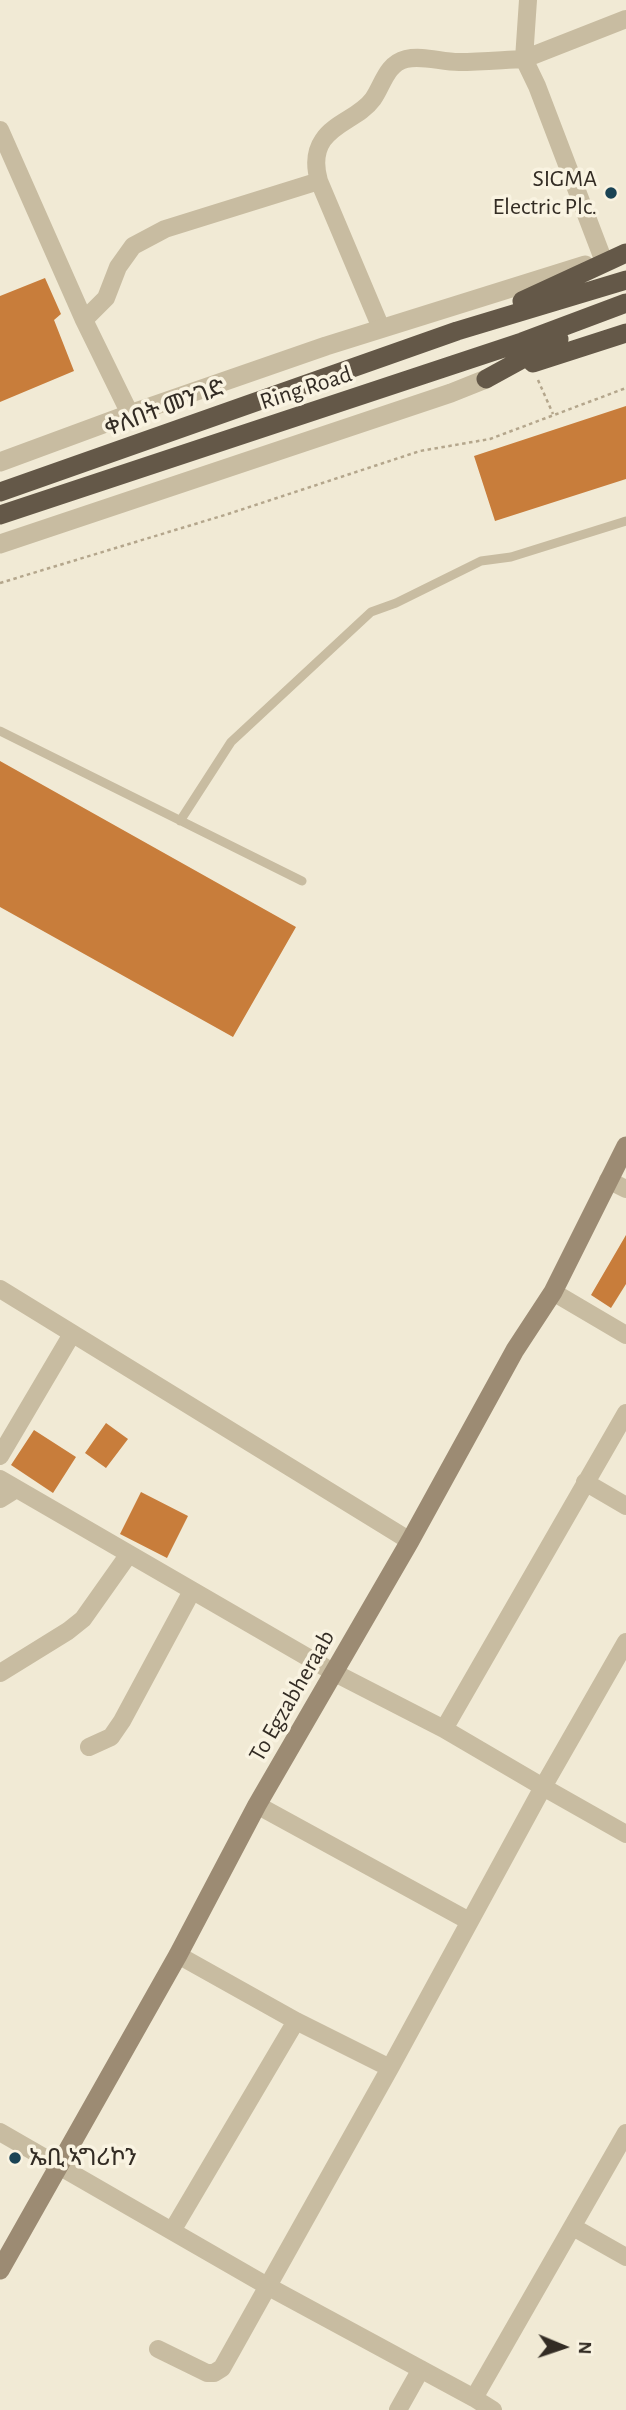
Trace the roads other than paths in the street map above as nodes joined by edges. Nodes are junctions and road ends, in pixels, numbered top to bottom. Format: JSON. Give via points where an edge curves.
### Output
{"nodes":[{"id":1,"x":528,"y":0,"type":"edge"},
{"id":2,"x":626,"y":19,"type":"edge"},
{"id":3,"x":524,"y":59,"type":"junction"},
{"id":4,"x":0,"y":130,"type":"edge"},
{"id":5,"x":319,"y":181,"type":"junction"},
{"id":6,"x":626,"y":253,"type":"edge"},
{"id":7,"x":603,"y":259,"type":"junction"},
{"id":8,"x":626,"y":280,"type":"edge"},
{"id":9,"x":625,"y":303,"type":"edge"},
{"id":10,"x":84,"y":320,"type":"junction"},
{"id":11,"x":381,"y":328,"type":"junction"},
{"id":12,"x":457,"y":331,"type":"junction"},
{"id":13,"x":626,"y":333,"type":"edge"},
{"id":14,"x":486,"y":379,"type":"junction"},
{"id":15,"x":130,"y":414,"type":"junction"},
{"id":16,"x":0,"y":462,"type":"edge"},
{"id":17,"x":0,"y":492,"type":"edge"},
{"id":18,"x":0,"y":515,"type":"edge"},
{"id":19,"x":626,"y":521,"type":"edge"},
{"id":20,"x":0,"y":544,"type":"edge"},
{"id":21,"x":0,"y":731,"type":"edge"},
{"id":22,"x":180,"y":821,"type":"junction"},
{"id":23,"x":302,"y":881,"type":"dead end"},
{"id":24,"x":626,"y":1146,"type":"edge"},
{"id":25,"x":608,"y":1180,"type":"junction"},
{"id":26,"x":626,"y":1189,"type":"edge"},
{"id":27,"x":0,"y":1289,"type":"edge"},
{"id":28,"x":553,"y":1292,"type":"junction"},
{"id":29,"x":72,"y":1334,"type":"junction"},
{"id":30,"x":626,"y":1335,"type":"edge"},
{"id":31,"x":626,"y":1413,"type":"edge"},
{"id":32,"x":0,"y":1456,"type":"edge"},
{"id":33,"x":0,"y":1479,"type":"edge"},
{"id":34,"x":585,"y":1482,"type":"junction"},
{"id":35,"x":16,"y":1489,"type":"junction"},
{"id":36,"x":0,"y":1499,"type":"edge"},
{"id":37,"x":626,"y":1506,"type":"edge"},
{"id":38,"x":410,"y":1541,"type":"junction"},
{"id":39,"x":129,"y":1553,"type":"junction"},
{"id":40,"x":192,"y":1591,"type":"junction"},
{"id":41,"x":626,"y":1642,"type":"edge"},
{"id":42,"x":333,"y":1672,"type":"junction"},
{"id":43,"x":0,"y":1673,"type":"edge"},
{"id":44,"x":444,"y":1729,"type":"junction"},
{"id":45,"x":89,"y":1747,"type":"dead end"},
{"id":46,"x":543,"y":1787,"type":"junction"},
{"id":47,"x":257,"y":1805,"type":"junction"},
{"id":48,"x":626,"y":1834,"type":"edge"},
{"id":49,"x":470,"y":1921,"type":"junction"},
{"id":50,"x":177,"y":1955,"type":"junction"},
{"id":51,"x":296,"y":2021,"type":"junction"},
{"id":52,"x":390,"y":2068,"type":"junction"},
{"id":53,"x":0,"y":2132,"type":"edge"},
{"id":54,"x":626,"y":2133,"type":"edge"},
{"id":55,"x":57,"y":2166,"type":"junction"},
{"id":56,"x":573,"y":2227,"type":"junction"},
{"id":57,"x":172,"y":2231,"type":"junction"},
{"id":58,"x":626,"y":2257,"type":"edge"},
{"id":59,"x":0,"y":2270,"type":"edge"},
{"id":60,"x":270,"y":2287,"type":"junction"},
{"id":61,"x":158,"y":2349,"type":"dead end"},
{"id":62,"x":421,"y":2369,"type":"junction"},
{"id":63,"x":474,"y":2398,"type":"junction"},
{"id":64,"x":398,"y":2410,"type":"edge"},
{"id":65,"x":493,"y":2410,"type":"edge"}],
"edges":[{"from":1,"to":3,"type":"street"},
{"from":2,"to":3,"type":"street"},
{"from":3,"to":5,"type":"street","via":[[403,60],[389,69],[363,110],[323,139],[315,169]]},
{"from":3,"to":7,"type":"street"},
{"from":4,"to":10,"type":"street"},
{"from":5,"to":10,"type":"street","via":[[165,229],[134,246],[118,267],[106,298]]},
{"from":5,"to":11,"type":"street"},
{"from":6,"to":7,"type":"street"},
{"from":6,"to":12,"type":"highway"},
{"from":7,"to":11,"type":"street"},
{"from":8,"to":12,"type":"highway","name":"ቀለበት መንገድ"},
{"from":9,"to":14,"type":"highway"},
{"from":9,"to":18,"type":"highway","name":"Ring Road","via":[[522,342]]},
{"from":10,"to":15,"type":"street"},
{"from":11,"to":15,"type":"street"},
{"from":12,"to":17,"type":"highway","name":"ቀለበት መንገድ"},
{"from":13,"to":14,"type":"highway"},
{"from":14,"to":20,"type":"street"},
{"from":15,"to":16,"type":"street"},
{"from":19,"to":22,"type":"lane","via":[[512,557],[481,561],[371,612],[231,743]]},
{"from":21,"to":22,"type":"lane"},
{"from":22,"to":23,"type":"lane"},
{"from":24,"to":25,"type":"main road","name":"To Egzabheraab"},
{"from":25,"to":26,"type":"street"},
{"from":25,"to":28,"type":"main road","name":"To Egzabheraab"},
{"from":27,"to":29,"type":"street"},
{"from":28,"to":30,"type":"street"},
{"from":28,"to":38,"type":"main road","name":"To Egzabheraab","via":[[515,1350]]},
{"from":29,"to":32,"type":"street"},
{"from":29,"to":38,"type":"street"},
{"from":31,"to":34,"type":"street"},
{"from":33,"to":35,"type":"street"},
{"from":34,"to":37,"type":"street"},
{"from":34,"to":44,"type":"street"},
{"from":35,"to":36,"type":"street"},
{"from":35,"to":39,"type":"street"},
{"from":38,"to":42,"type":"main road","name":"To Egzabheraab"},
{"from":39,"to":40,"type":"street"},
{"from":39,"to":43,"type":"street","via":[[83,1619]]},
{"from":40,"to":42,"type":"street"},
{"from":40,"to":45,"type":"street","via":[[122,1721],[111,1737]]},
{"from":41,"to":46,"type":"street"},
{"from":42,"to":44,"type":"street"},
{"from":42,"to":47,"type":"main road","name":"To Egzabheraab"},
{"from":44,"to":46,"type":"street"},
{"from":46,"to":48,"type":"street"},
{"from":46,"to":49,"type":"street"},
{"from":47,"to":49,"type":"street"},
{"from":47,"to":50,"type":"main road","name":"To Egzabheraab"},
{"from":49,"to":52,"type":"street"},
{"from":50,"to":51,"type":"street"},
{"from":50,"to":55,"type":"main road","name":"To Egzabheraab"},
{"from":51,"to":52,"type":"street"},
{"from":51,"to":57,"type":"street"},
{"from":52,"to":60,"type":"street"},
{"from":53,"to":55,"type":"street"},
{"from":54,"to":56,"type":"street"},
{"from":55,"to":57,"type":"street"},
{"from":55,"to":59,"type":"main road","name":"To Egzabheraab"},
{"from":56,"to":58,"type":"street"},
{"from":56,"to":63,"type":"street"},
{"from":57,"to":60,"type":"street"},
{"from":60,"to":61,"type":"street","via":[[222,2368],[214,2373]]},
{"from":60,"to":62,"type":"street"},
{"from":62,"to":63,"type":"street"},
{"from":62,"to":64,"type":"street"},
{"from":63,"to":65,"type":"street"}]}
